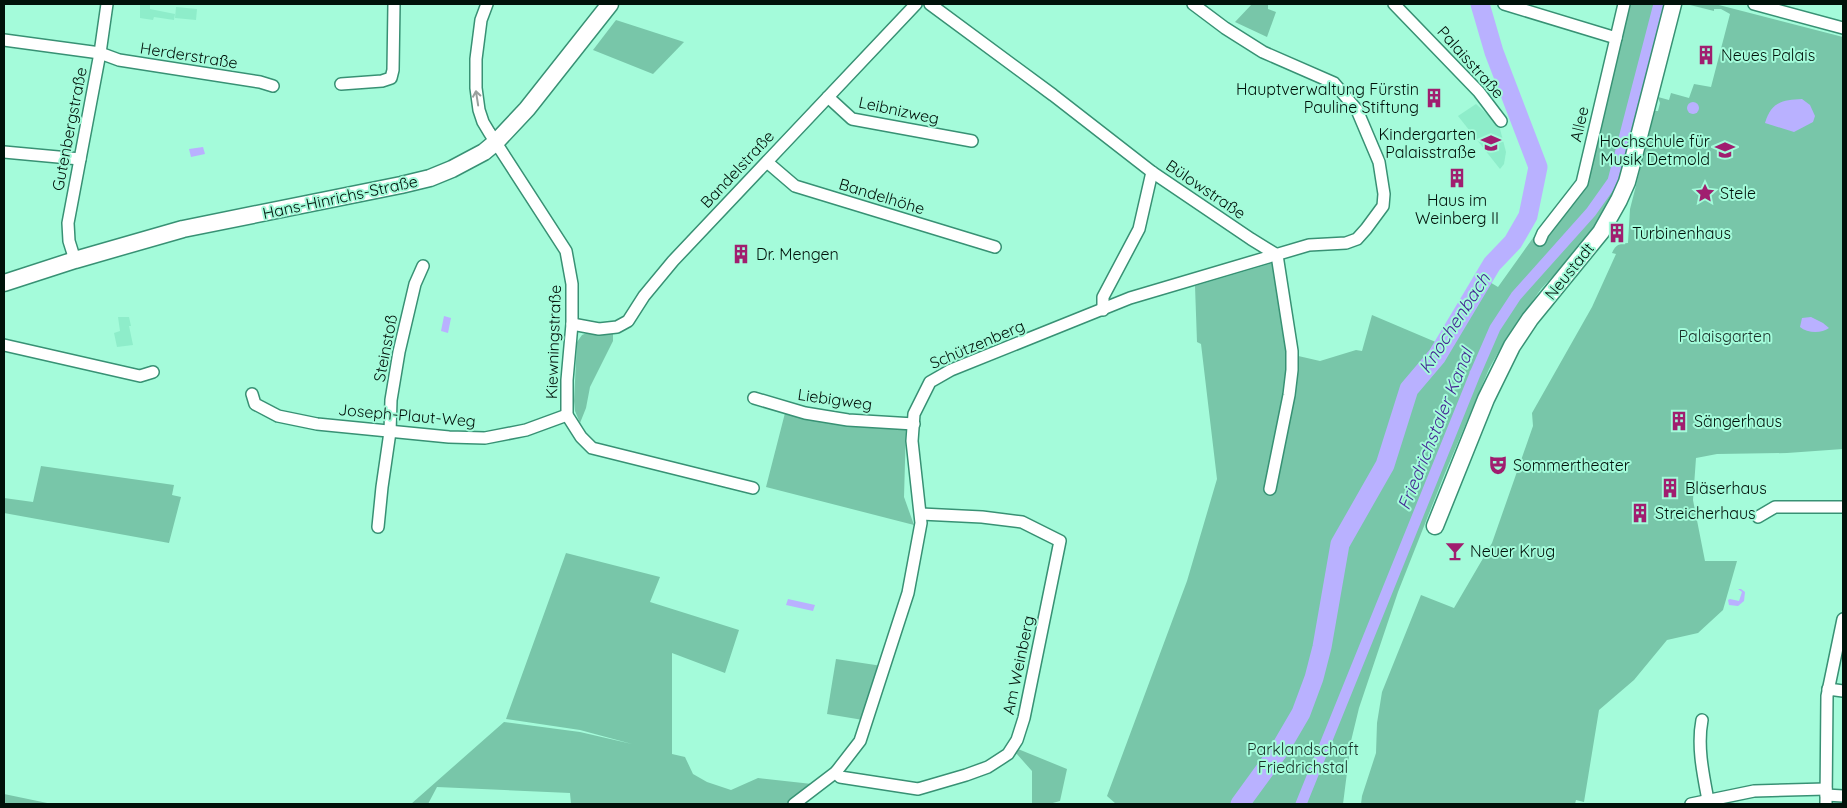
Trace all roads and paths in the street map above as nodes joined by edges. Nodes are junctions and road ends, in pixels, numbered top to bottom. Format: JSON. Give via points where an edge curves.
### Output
{"nodes":[{"id":1,"x":108,"y":4,"type":"edge"},
{"id":2,"x":394,"y":4,"type":"edge"},
{"id":3,"x":487,"y":4,"type":"edge"},
{"id":4,"x":610,"y":4,"type":"edge"},
{"id":5,"x":916,"y":4,"type":"edge"},
{"id":6,"x":930,"y":4,"type":"edge"},
{"id":7,"x":1193,"y":4,"type":"edge"},
{"id":8,"x":1394,"y":4,"type":"edge"},
{"id":9,"x":1504,"y":4,"type":"edge"},
{"id":10,"x":1624,"y":4,"type":"edge"},
{"id":11,"x":1673,"y":4,"type":"edge"},
{"id":12,"x":1754,"y":4,"type":"edge"},
{"id":13,"x":1843,"y":28,"type":"edge"},
{"id":14,"x":1616,"y":38,"type":"junction"},
{"id":15,"x":4,"y":40,"type":"edge"},
{"id":16,"x":100,"y":53,"type":"junction"},
{"id":17,"x":340,"y":84,"type":"dead end"},
{"id":18,"x":273,"y":86,"type":"dead end"},
{"id":19,"x":828,"y":97,"type":"junction"},
{"id":20,"x":1501,"y":121,"type":"dead end"},
{"id":21,"x":972,"y":141,"type":"dead end"},
{"id":22,"x":496,"y":142,"type":"junction"},
{"id":23,"x":4,"y":152,"type":"edge"},
{"id":24,"x":80,"y":159,"type":"junction"},
{"id":25,"x":767,"y":162,"type":"junction"},
{"id":26,"x":1152,"y":172,"type":"junction"},
{"id":27,"x":1540,"y":240,"type":"dead end"},
{"id":28,"x":995,"y":247,"type":"dead end"},
{"id":29,"x":1277,"y":255,"type":"junction"},
{"id":30,"x":74,"y":260,"type":"junction"},
{"id":31,"x":423,"y":266,"type":"dead end"},
{"id":32,"x":4,"y":283,"type":"edge"},
{"id":33,"x":1103,"y":310,"type":"junction"},
{"id":34,"x":572,"y":324,"type":"junction"},
{"id":35,"x":4,"y":345,"type":"edge"},
{"id":36,"x":153,"y":372,"type":"dead end"},
{"id":37,"x":252,"y":394,"type":"dead end"},
{"id":38,"x":754,"y":398,"type":"dead end"},
{"id":39,"x":567,"y":415,"type":"junction"},
{"id":40,"x":914,"y":424,"type":"junction"},
{"id":41,"x":390,"y":432,"type":"junction"},
{"id":42,"x":753,"y":488,"type":"dead end"},
{"id":43,"x":1270,"y":489,"type":"dead end"},
{"id":44,"x":1843,"y":507,"type":"edge"},
{"id":45,"x":921,"y":514,"type":"junction"},
{"id":46,"x":1758,"y":516,"type":"dead end"},
{"id":47,"x":1435,"y":526,"type":"dead end"},
{"id":48,"x":378,"y":527,"type":"dead end"},
{"id":49,"x":1843,"y":619,"type":"edge"},
{"id":50,"x":1828,"y":689,"type":"junction"},
{"id":51,"x":1843,"y":691,"type":"edge"},
{"id":52,"x":1702,"y":720,"type":"dead end"},
{"id":53,"x":836,"y":772,"type":"junction"},
{"id":54,"x":1826,"y":796,"type":"edge"},
{"id":55,"x":1843,"y":796,"type":"edge"},
{"id":56,"x":1708,"y":800,"type":"junction"},
{"id":57,"x":794,"y":804,"type":"edge"},
{"id":58,"x":1691,"y":804,"type":"edge"}],
"edges":[{"from":1,"to":16,"type":"street","name":"Gutenbergstraße"},
{"from":2,"to":17,"type":"street","via":[[391,78]]},
{"from":22,"to":3,"type":"street","name":"Kiewningstraße","one_way":true,"via":[[483,122],[476,88],[481,20]]},
{"from":4,"to":22,"type":"main road","name":"Hans-Hinrichs-Straße","via":[[527,109]]},
{"from":5,"to":19,"type":"street","name":"Bandelstraße"},
{"from":6,"to":26,"type":"street","name":"Bülowstraße"},
{"from":7,"to":29,"type":"street","name":"Schützenberg","via":[[1263,52],[1334,83],[1357,110],[1379,162],[1384,194],[1382,206],[1357,239],[1341,244],[1309,245]]},
{"from":8,"to":20,"type":"street","name":"Palaisstraße","via":[[1479,92]]},
{"from":9,"to":14,"type":"street"},
{"from":10,"to":14,"type":"street","name":"Allee"},
{"from":11,"to":47,"type":"main road","name":"Neustadt","via":[[1627,182],[1619,200],[1601,232],[1512,346],[1484,405]]},
{"from":12,"to":13,"type":"street"},
{"from":14,"to":27,"type":"street","name":"Allee","via":[[1582,182]]},
{"from":15,"to":16,"type":"street","name":"Herderstraße"},
{"from":16,"to":18,"type":"street","name":"Herderstraße","via":[[119,60]]},
{"from":16,"to":24,"type":"street","name":"Gutenbergstraße"},
{"from":19,"to":21,"type":"street","name":"Leibnizweg","via":[[852,119]]},
{"from":19,"to":25,"type":"street","name":"Bandelstraße"},
{"from":22,"to":30,"type":"main road","name":"Hans-Hinrichs-Straße","via":[[452,170],[430,178],[183,229]]},
{"from":22,"to":34,"type":"street","name":"Kiewningstraße","via":[[566,251],[572,284]]},
{"from":23,"to":24,"type":"street"},
{"from":24,"to":30,"type":"street","name":"Gutenbergstraße","via":[[68,223]]},
{"from":25,"to":28,"type":"street","name":"Bandelhöhe","via":[[795,186]]},
{"from":25,"to":34,"type":"street","name":"Bandelstraße","via":[[673,261],[628,321],[608,328]]},
{"from":26,"to":29,"type":"street","name":"Bülowstraße"},
{"from":26,"to":33,"type":"street","via":[[1139,229],[1103,297]]},
{"from":29,"to":33,"type":"street","name":"Schützenberg","via":[[1130,298]]},
{"from":29,"to":43,"type":"street","via":[[1292,370]]},
{"from":30,"to":32,"type":"main road","name":"Hans-Hinrichs-Straße"},
{"from":31,"to":41,"type":"street","name":"Steinstoß","via":[[414,284],[399,352],[391,400]]},
{"from":33,"to":40,"type":"street","name":"Schützenberg","via":[[941,375],[930,382],[923,393],[914,414]]},
{"from":34,"to":39,"type":"street","name":"Kiewningstraße"},
{"from":35,"to":36,"type":"street","via":[[140,376]]},
{"from":37,"to":41,"type":"street","name":"Joseph-Plaut-Weg","via":[[255,404],[278,416]]},
{"from":38,"to":40,"type":"street","name":"Liebigweg","via":[[805,414]]},
{"from":39,"to":41,"type":"street","name":"Joseph-Plaut-Weg","via":[[526,430],[485,438]]},
{"from":39,"to":42,"type":"street","name":"Kiewningstraße","via":[[592,448]]},
{"from":40,"to":45,"type":"street","name":"Schützenberg","via":[[912,441]]},
{"from":41,"to":48,"type":"street","name":"Steinstoß"},
{"from":44,"to":46,"type":"street","via":[[1775,507]]},
{"from":45,"to":53,"type":"street","name":"Schützenberg","via":[[908,593],[873,705],[860,741]]},
{"from":45,"to":53,"type":"street","name":"Am Weinberg","via":[[1022,522],[1060,541],[1017,740],[1008,754],[988,767],[918,789],[848,779]]},
{"from":49,"to":50,"type":"street"},
{"from":50,"to":51,"type":"street"},
{"from":50,"to":54,"type":"street"},
{"from":52,"to":56,"type":"street","via":[[1702,770]]},
{"from":53,"to":57,"type":"street","name":"Schützenberg"},
{"from":54,"to":55,"type":"street"},
{"from":54,"to":56,"type":"street","via":[[1754,791]]},
{"from":56,"to":58,"type":"street"}]}
